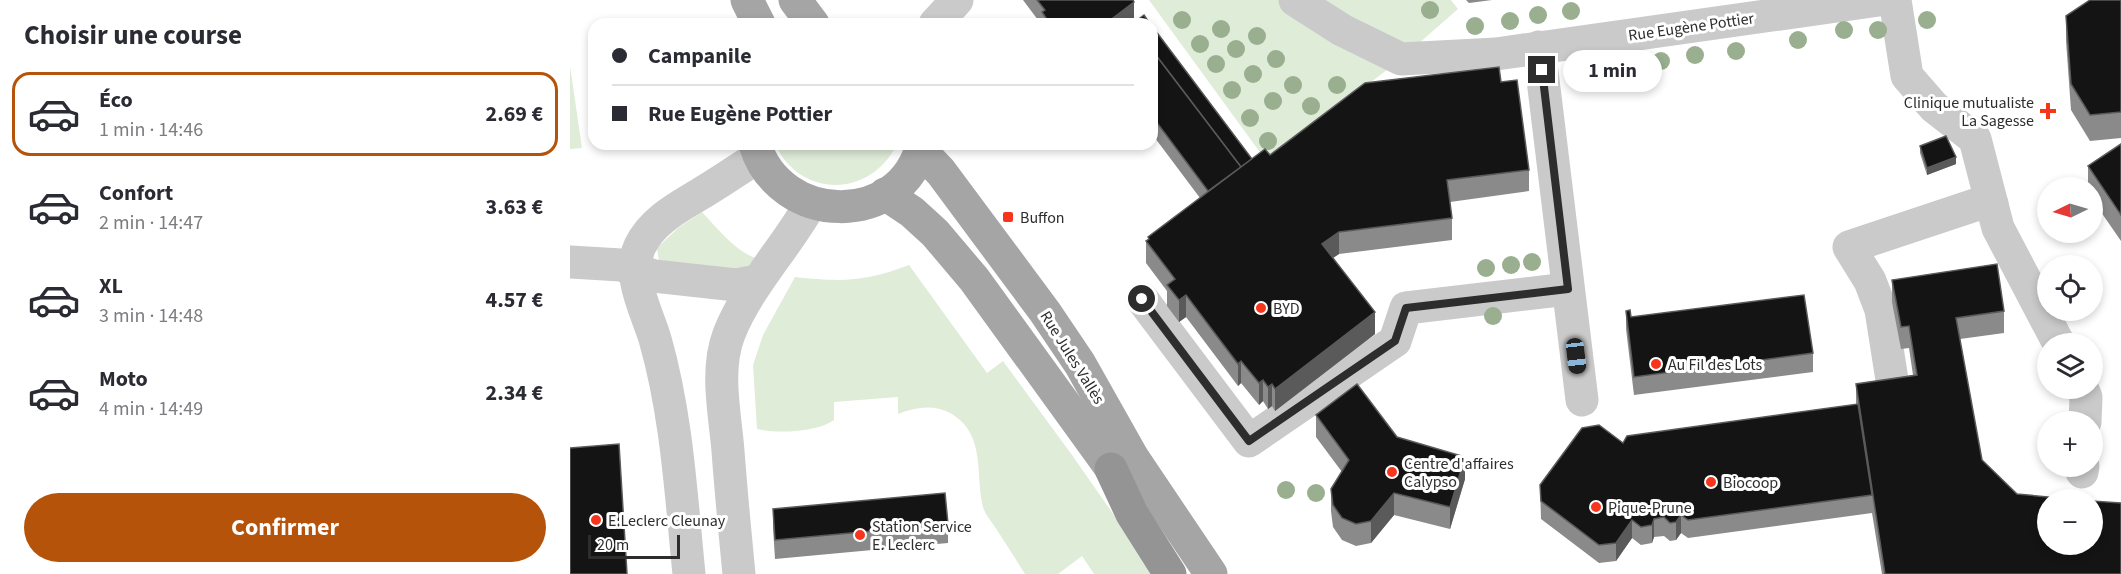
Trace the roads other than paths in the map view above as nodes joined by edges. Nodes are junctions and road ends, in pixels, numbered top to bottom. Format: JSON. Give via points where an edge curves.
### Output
{"nodes":[{"id":1,"x":747,"y":0,"type":"edge"},
{"id":2,"x":795,"y":0,"type":"edge"},
{"id":3,"x":957,"y":0,"type":"edge"},
{"id":4,"x":1295,"y":0,"type":"edge"},
{"id":5,"x":1895,"y":0,"type":"edge"},
{"id":6,"x":1868,"y":1,"type":"edge"},
{"id":7,"x":756,"y":18,"type":"edge"},
{"id":8,"x":808,"y":18,"type":"edge"},
{"id":9,"x":940,"y":18,"type":"edge"},
{"id":10,"x":1539,"y":47,"type":"junction"},
{"id":11,"x":757,"y":150,"type":"edge"},
{"id":12,"x":920,"y":150,"type":"edge"},
{"id":13,"x":924,"y":150,"type":"edge"},
{"id":14,"x":885,"y":194,"type":"junction"},
{"id":15,"x":811,"y":203,"type":"junction"},
{"id":16,"x":1992,"y":204,"type":"junction"},
{"id":17,"x":570,"y":262,"type":"edge"},
{"id":18,"x":636,"y":270,"type":"junction"},
{"id":19,"x":757,"y":281,"type":"junction"},
{"id":20,"x":1568,"y":289,"type":"junction"},
{"id":21,"x":1142,"y":299,"type":"dead end"},
{"id":22,"x":2053,"y":333,"type":"edge"},
{"id":23,"x":1892,"y":380,"type":"edge"},
{"id":24,"x":1582,"y":400,"type":"dead end"},
{"id":25,"x":1111,"y":469,"type":"junction"},
{"id":26,"x":689,"y":574,"type":"edge"},
{"id":27,"x":739,"y":574,"type":"edge"},
{"id":28,"x":1170,"y":574,"type":"edge"},
{"id":29,"x":1188,"y":574,"type":"edge"},
{"id":30,"x":1211,"y":574,"type":"edge"}],
"edges":[{"from":1,"to":7,"type":"main road"},
{"from":2,"to":8,"type":"main road"},
{"from":3,"to":9,"type":"street"},
{"from":4,"to":10,"type":"street","name":"Rue Eugène Pottier","via":[[1342,30],[1401,59],[1464,57]]},
{"from":5,"to":16,"type":"street","via":[[1907,76],[1934,107],[1975,139]]},
{"from":6,"to":10,"type":"street","name":"Rue Eugène Pottier"},
{"from":10,"to":20,"type":"street"},
{"from":11,"to":15,"type":"main road","via":[[780,185]]},
{"from":11,"to":18,"type":"street","via":[[653,227],[639,248]]},
{"from":12,"to":14,"type":"main road","via":[[906,176]]},
{"from":13,"to":30,"type":"main road","name":"Rue Jules Vallès","via":[[1057,329],[1133,458]]},
{"from":14,"to":15,"type":"main road","via":[[863,204],[840,208]]},
{"from":14,"to":25,"type":"main road","name":"Rue Jules Vallès","via":[[935,233],[974,279]]},
{"from":15,"to":19,"type":"street","via":[[796,230]]},
{"from":16,"to":22,"type":"street","via":[[1998,228]]},
{"from":16,"to":23,"type":"street","via":[[1975,206],[1849,248],[1881,310]]},
{"from":17,"to":18,"type":"street","via":[[621,265]]},
{"from":18,"to":19,"type":"street","via":[[654,276],[736,285]]},
{"from":18,"to":26,"type":"street","via":[[668,388]]},
{"from":19,"to":27,"type":"street","via":[[730,331],[723,359]]},
{"from":20,"to":21,"type":"street","via":[[1406,308],[1395,341],[1249,441]]},
{"from":20,"to":24,"type":"street"},
{"from":25,"to":28,"type":"highway","via":[[1132,514]]},
{"from":25,"to":29,"type":"main road","name":"Rue Jules Vallès"}]}
